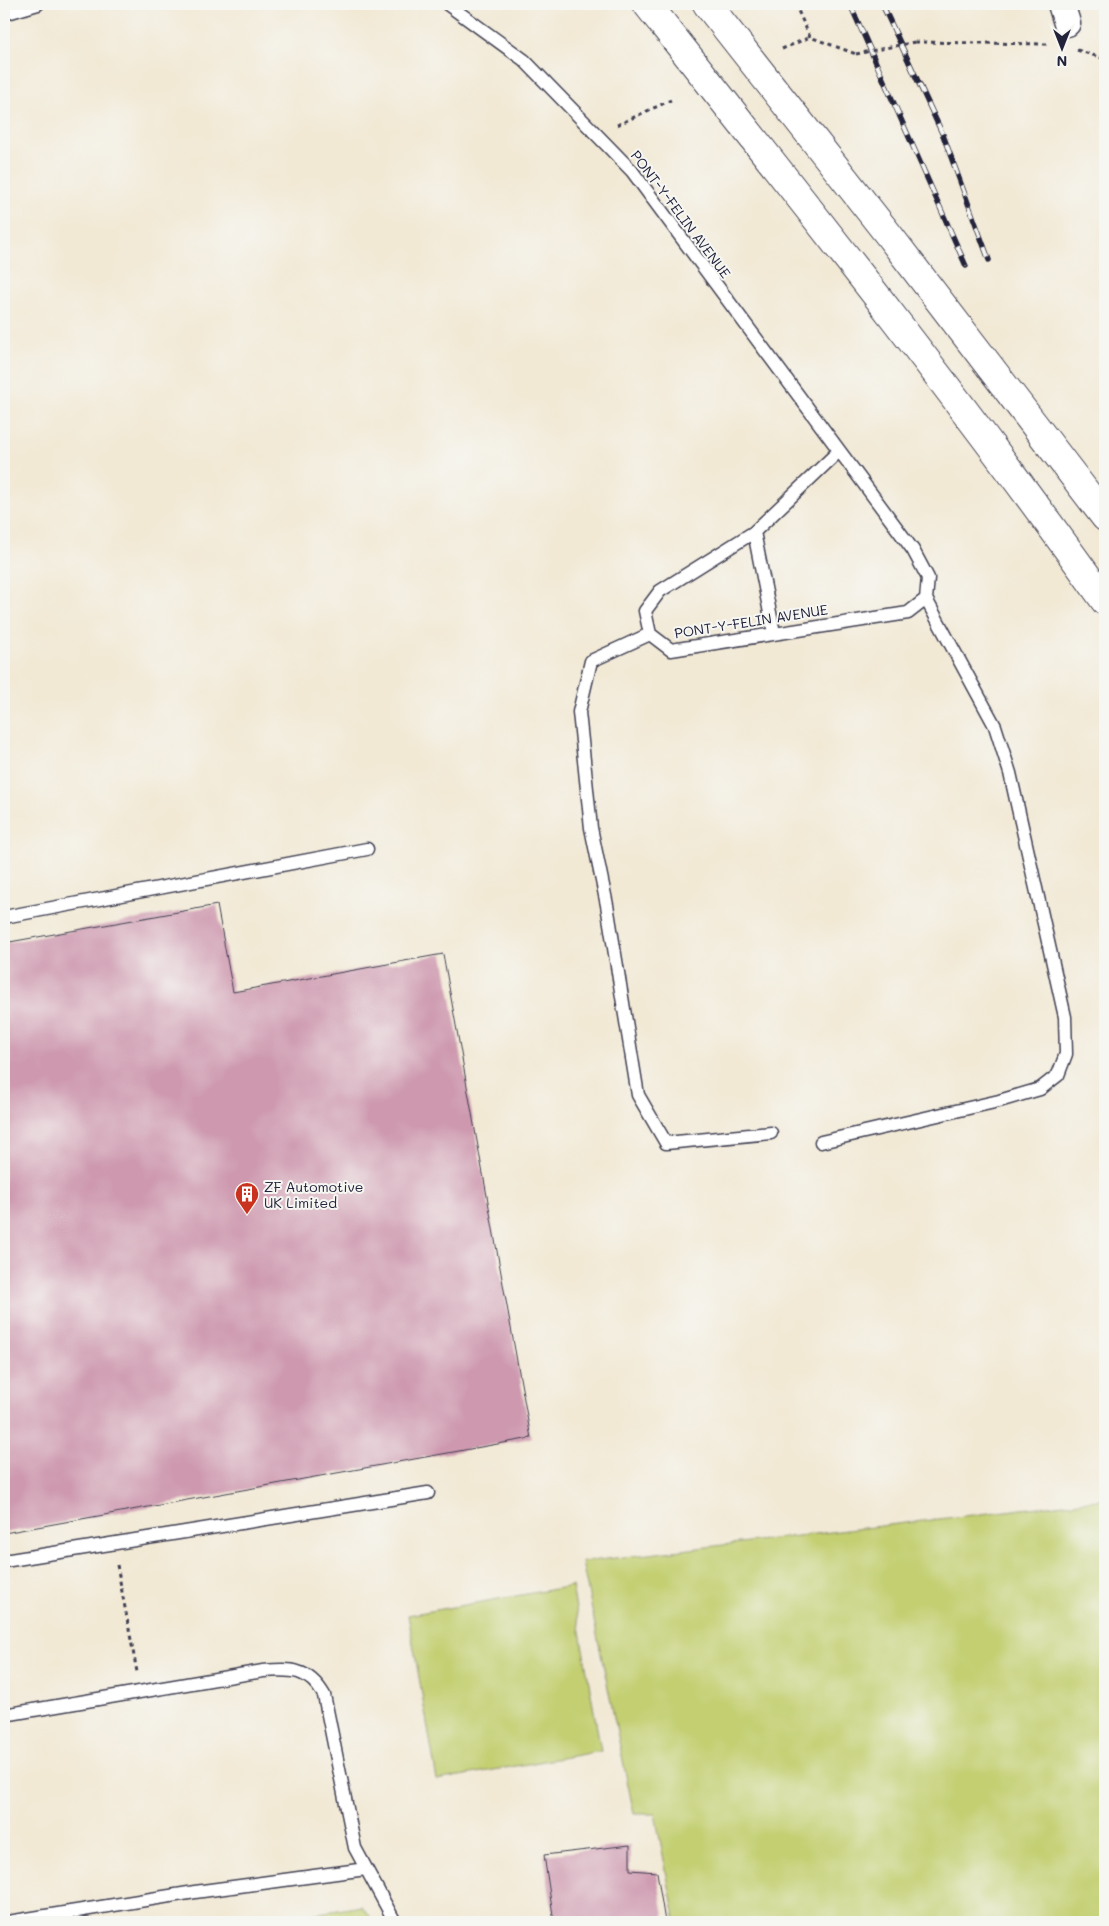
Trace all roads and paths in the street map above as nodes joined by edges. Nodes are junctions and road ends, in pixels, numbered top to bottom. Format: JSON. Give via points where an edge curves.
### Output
{"nodes":[{"id":1,"x":38,"y":4,"type":"edge"},
{"id":2,"x":447,"y":4,"type":"edge"},
{"id":3,"x":647,"y":4,"type":"edge"},
{"id":4,"x":707,"y":4,"type":"edge"},
{"id":5,"x":795,"y":4,"type":"edge"},
{"id":6,"x":4,"y":14,"type":"edge"},
{"id":7,"x":1062,"y":24,"type":"edge"},
{"id":8,"x":810,"y":37,"type":"junction"},
{"id":9,"x":1073,"y":49,"type":"dead end"},
{"id":10,"x":782,"y":50,"type":"dead end"},
{"id":11,"x":1105,"y":59,"type":"edge"},
{"id":12,"x":671,"y":100,"type":"dead end"},
{"id":13,"x":596,"y":135,"type":"junction"},
{"id":14,"x":839,"y":451,"type":"junction"},
{"id":15,"x":1105,"y":517,"type":"edge"},
{"id":16,"x":754,"y":532,"type":"junction"},
{"id":17,"x":926,"y":598,"type":"junction"},
{"id":18,"x":1105,"y":601,"type":"edge"},
{"id":19,"x":774,"y":633,"type":"junction"},
{"id":20,"x":650,"y":634,"type":"junction"},
{"id":21,"x":366,"y":849,"type":"dead end"},
{"id":22,"x":4,"y":917,"type":"edge"},
{"id":23,"x":771,"y":1134,"type":"dead end"},
{"id":24,"x":821,"y":1142,"type":"dead end"},
{"id":25,"x":428,"y":1493,"type":"dead end"},
{"id":26,"x":113,"y":1544,"type":"junction"},
{"id":27,"x":4,"y":1561,"type":"edge"},
{"id":28,"x":141,"y":1692,"type":"junction"},
{"id":29,"x":4,"y":1715,"type":"edge"},
{"id":30,"x":366,"y":1869,"type":"junction"},
{"id":31,"x":8,"y":1922,"type":"edge"},
{"id":32,"x":395,"y":1922,"type":"edge"}],
"edges":[{"from":1,"to":6,"type":"lane"},
{"from":2,"to":13,"type":"lane","name":"PONT-Y-FELIN AVENUE","via":[[524,60]]},
{"from":3,"to":18,"type":"highway","via":[[850,259],[1020,482]]},
{"from":4,"to":15,"type":"highway"},
{"from":5,"to":8,"type":"path"},
{"from":7,"to":8,"type":"path","bridge":true,"via":[[916,42],[856,54]]},
{"from":8,"to":10,"type":"path"},
{"from":9,"to":11,"type":"path"},
{"from":12,"to":13,"type":"path"},
{"from":13,"to":14,"type":"lane","name":"PONT-Y-FELIN AVENUE","via":[[632,171]]},
{"from":14,"to":16,"type":"lane"},
{"from":14,"to":17,"type":"lane","name":"PONT-Y-FELIN AVENUE","via":[[913,550],[928,578]]},
{"from":16,"to":19,"type":"lane"},
{"from":16,"to":20,"type":"lane","via":[[660,591],[645,611]]},
{"from":17,"to":19,"type":"lane","name":"PONT-Y-FELIN AVENUE","via":[[908,613]]},
{"from":17,"to":24,"type":"lane","via":[[995,726],[1010,773],[1065,1017],[1066,1054],[1058,1075],[1040,1088],[999,1101]]},
{"from":19,"to":20,"type":"lane","name":"PONT-Y-FELIN AVENUE","via":[[670,650]]},
{"from":20,"to":23,"type":"lane","via":[[591,661],[579,712],[591,828],[638,1095],[666,1143]]},
{"from":21,"to":22,"type":"lane"},
{"from":25,"to":26,"type":"lane"},
{"from":26,"to":27,"type":"lane"},
{"from":26,"to":28,"type":"path"},
{"from":28,"to":29,"type":"lane"},
{"from":28,"to":30,"type":"lane","via":[[263,1671],[287,1669],[305,1674],[324,1695],[355,1848]]},
{"from":30,"to":31,"type":"lane"},
{"from":30,"to":32,"type":"lane"}]}
